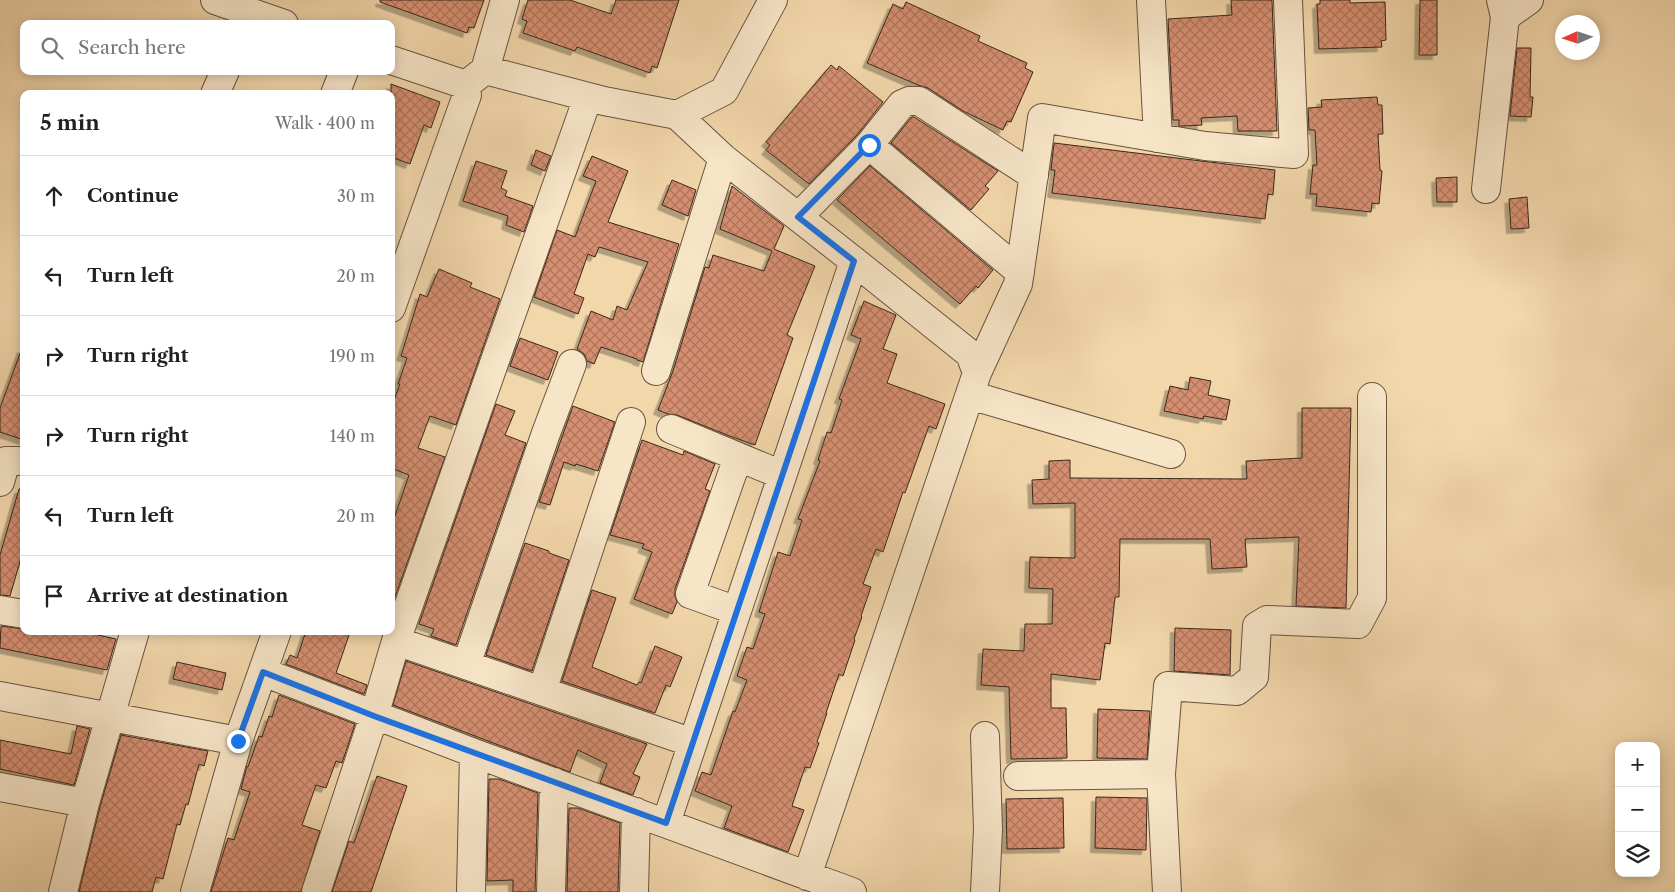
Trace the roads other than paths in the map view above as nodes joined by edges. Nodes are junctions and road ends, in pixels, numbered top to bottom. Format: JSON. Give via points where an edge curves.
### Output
{"nodes":[{"id":1,"x":216,"y":0,"type":"edge"},
{"id":2,"x":505,"y":0,"type":"edge"},
{"id":3,"x":773,"y":0,"type":"edge"},
{"id":4,"x":1151,"y":0,"type":"edge"},
{"id":5,"x":1288,"y":0,"type":"edge"},
{"id":6,"x":1529,"y":0,"type":"edge"},
{"id":7,"x":1503,"y":8,"type":"edge"},
{"id":8,"x":248,"y":18,"type":"edge"},
{"id":9,"x":395,"y":61,"type":"edge"},
{"id":10,"x":223,"y":75,"type":"edge"},
{"id":11,"x":342,"y":75,"type":"edge"},
{"id":12,"x":476,"y":77,"type":"junction"},
{"id":13,"x":218,"y":90,"type":"edge"},
{"id":14,"x":337,"y":90,"type":"edge"},
{"id":15,"x":588,"y":97,"type":"junction"},
{"id":16,"x":677,"y":115,"type":"junction"},
{"id":17,"x":1158,"y":138,"type":"junction"},
{"id":18,"x":869,"y":145,"type":"junction"},
{"id":19,"x":723,"y":158,"type":"junction"},
{"id":20,"x":1034,"y":176,"type":"junction"},
{"id":21,"x":1486,"y":189,"type":"dead end"},
{"id":22,"x":798,"y":217,"type":"junction"},
{"id":23,"x":854,"y":261,"type":"junction"},
{"id":24,"x":1020,"y":272,"type":"junction"},
{"id":25,"x":395,"y":297,"type":"edge"},
{"id":26,"x":572,"y":364,"type":"dead end"},
{"id":27,"x":656,"y":371,"type":"dead end"},
{"id":28,"x":974,"y":384,"type":"junction"},
{"id":29,"x":1372,"y":397,"type":"dead end"},
{"id":30,"x":631,"y":422,"type":"dead end"},
{"id":31,"x":671,"y":429,"type":"dead end"},
{"id":32,"x":1172,"y":454,"type":"dead end"},
{"id":33,"x":738,"y":457,"type":"junction"},
{"id":34,"x":20,"y":461,"type":"edge"},
{"id":35,"x":782,"y":475,"type":"junction"},
{"id":36,"x":0,"y":482,"type":"edge"},
{"id":37,"x":0,"y":610,"type":"edge"},
{"id":38,"x":737,"y":610,"type":"junction"},
{"id":39,"x":20,"y":613,"type":"edge"},
{"id":40,"x":128,"y":635,"type":"edge"},
{"id":41,"x":276,"y":635,"type":"edge"},
{"id":42,"x":396,"y":641,"type":"junction"},
{"id":43,"x":466,"y":665,"type":"junction"},
{"id":44,"x":263,"y":672,"type":"junction"},
{"id":45,"x":542,"y":692,"type":"junction"},
{"id":46,"x":0,"y":696,"type":"edge"},
{"id":47,"x":374,"y":716,"type":"junction"},
{"id":48,"x":111,"y":718,"type":"junction"},
{"id":49,"x":985,"y":736,"type":"dead end"},
{"id":50,"x":238,"y":741,"type":"junction"},
{"id":51,"x":693,"y":743,"type":"junction"},
{"id":52,"x":474,"y":753,"type":"junction"},
{"id":53,"x":1162,"y":774,"type":"junction"},
{"id":54,"x":1018,"y":776,"type":"dead end"},
{"id":55,"x":554,"y":782,"type":"junction"},
{"id":56,"x":0,"y":787,"type":"edge"},
{"id":57,"x":86,"y":803,"type":"junction"},
{"id":58,"x":636,"y":812,"type":"junction"},
{"id":59,"x":666,"y":823,"type":"junction"},
{"id":60,"x":807,"y":876,"type":"junction"},
{"id":61,"x":63,"y":892,"type":"edge"},
{"id":62,"x":196,"y":892,"type":"edge"},
{"id":63,"x":316,"y":892,"type":"edge"},
{"id":64,"x":471,"y":892,"type":"edge"},
{"id":65,"x":551,"y":892,"type":"edge"},
{"id":66,"x":634,"y":892,"type":"edge"},
{"id":67,"x":852,"y":892,"type":"edge"},
{"id":68,"x":985,"y":892,"type":"edge"},
{"id":69,"x":1167,"y":892,"type":"edge"}],
"edges":[{"from":1,"to":8,"type":"street"},
{"from":2,"to":12,"type":"street"},
{"from":3,"to":16,"type":"street","via":[[724,90]]},
{"from":4,"to":17,"type":"street"},
{"from":5,"to":17,"type":"street","via":[[1294,154]]},
{"from":6,"to":7,"type":"street"},
{"from":7,"to":21,"type":"street"},
{"from":9,"to":12,"type":"street"},
{"from":10,"to":13,"type":"street"},
{"from":11,"to":14,"type":"street"},
{"from":12,"to":15,"type":"street"},
{"from":12,"to":25,"type":"street","via":[[466,96]]},
{"from":15,"to":16,"type":"street"},
{"from":15,"to":42,"type":"street"},
{"from":16,"to":19,"type":"street"},
{"from":17,"to":20,"type":"street","via":[[1042,118]]},
{"from":18,"to":20,"type":"street","via":[[902,104],[918,101]]},
{"from":18,"to":22,"type":"street"},
{"from":18,"to":24,"type":"street"},
{"from":19,"to":22,"type":"street"},
{"from":19,"to":27,"type":"street"},
{"from":20,"to":24,"type":"street"},
{"from":22,"to":23,"type":"street"},
{"from":23,"to":28,"type":"street","via":[[970,354]]},
{"from":23,"to":35,"type":"street"},
{"from":24,"to":28,"type":"street","via":[[1018,284]]},
{"from":26,"to":43,"type":"street"},
{"from":28,"to":32,"type":"street"},
{"from":28,"to":60,"type":"street"},
{"from":29,"to":53,"type":"street","via":[[1372,598],[1358,624],[1267,620],[1257,626],[1254,677],[1238,691],[1168,686]]},
{"from":30,"to":45,"type":"street"},
{"from":31,"to":33,"type":"street"},
{"from":33,"to":35,"type":"street"},
{"from":33,"to":38,"type":"street","via":[[690,594]]},
{"from":34,"to":36,"type":"street","via":[[6,461]]},
{"from":35,"to":38,"type":"street"},
{"from":37,"to":39,"type":"street"},
{"from":38,"to":51,"type":"street"},
{"from":40,"to":48,"type":"street"},
{"from":41,"to":44,"type":"street"},
{"from":42,"to":43,"type":"street"},
{"from":42,"to":47,"type":"street"},
{"from":43,"to":45,"type":"street"},
{"from":44,"to":47,"type":"street"},
{"from":44,"to":50,"type":"street"},
{"from":45,"to":51,"type":"street"},
{"from":46,"to":48,"type":"street"},
{"from":47,"to":52,"type":"street"},
{"from":47,"to":63,"type":"street"},
{"from":48,"to":50,"type":"street"},
{"from":48,"to":57,"type":"street"},
{"from":49,"to":68,"type":"street","via":[[988,829]]},
{"from":50,"to":62,"type":"street"},
{"from":51,"to":59,"type":"street"},
{"from":52,"to":55,"type":"street"},
{"from":52,"to":64,"type":"street"},
{"from":53,"to":54,"type":"street"},
{"from":53,"to":69,"type":"street"},
{"from":55,"to":58,"type":"street"},
{"from":55,"to":65,"type":"street"},
{"from":56,"to":57,"type":"street"},
{"from":57,"to":61,"type":"street"},
{"from":58,"to":59,"type":"street"},
{"from":58,"to":66,"type":"street"},
{"from":59,"to":60,"type":"street"},
{"from":60,"to":67,"type":"street"}]}
